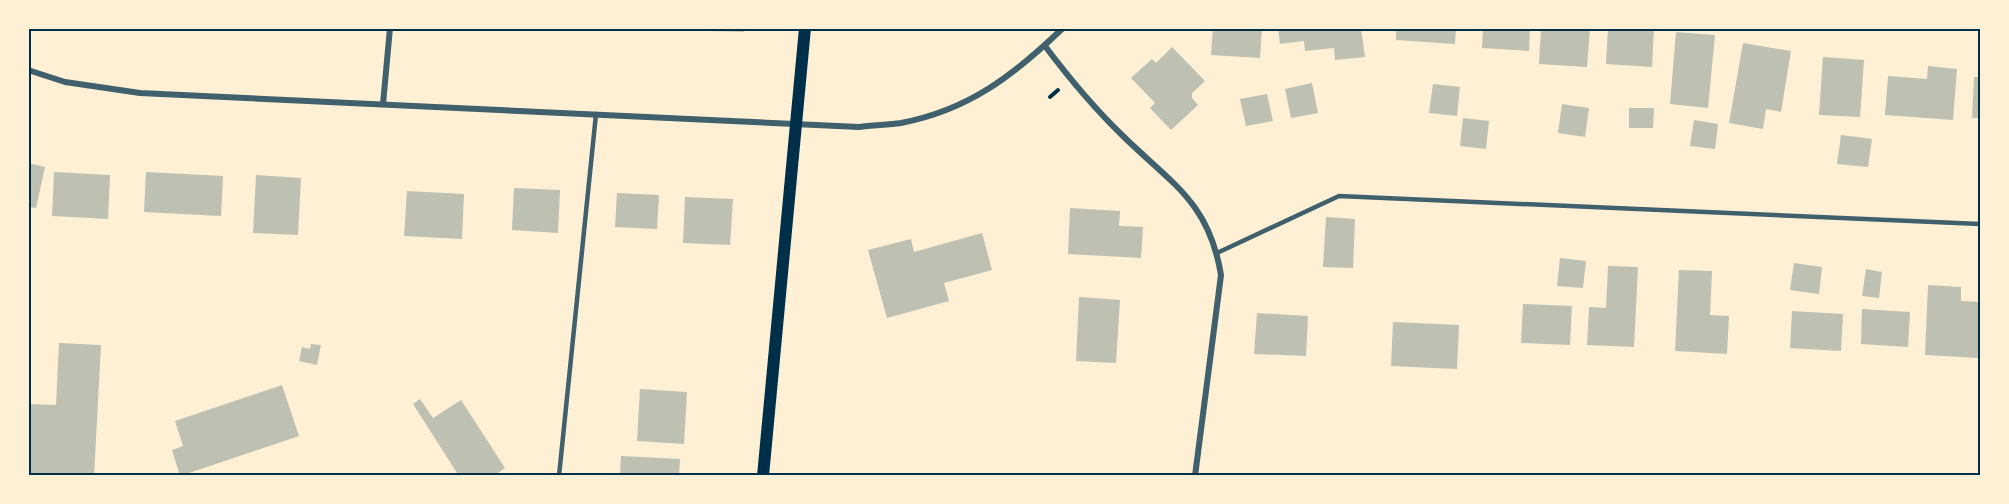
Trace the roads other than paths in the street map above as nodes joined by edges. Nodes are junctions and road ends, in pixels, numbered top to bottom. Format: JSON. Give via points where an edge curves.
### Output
{"nodes":[{"id":1,"x":390,"y":28,"type":"edge"},
{"id":2,"x":805,"y":28,"type":"edge"},
{"id":3,"x":1063,"y":28,"type":"edge"},
{"id":4,"x":1045,"y":46,"type":"junction"},
{"id":5,"x":28,"y":70,"type":"edge"},
{"id":6,"x":383,"y":104,"type":"junction"},
{"id":7,"x":596,"y":114,"type":"junction"},
{"id":8,"x":796,"y":124,"type":"junction"},
{"id":9,"x":1980,"y":224,"type":"edge"},
{"id":10,"x":1217,"y":253,"type":"junction"},
{"id":11,"x":559,"y":476,"type":"edge"},
{"id":12,"x":763,"y":476,"type":"edge"},
{"id":13,"x":1195,"y":476,"type":"edge"}],
"edges":[{"from":1,"to":6,"type":"street"},
{"from":2,"to":8,"type":"main road"},
{"from":3,"to":4,"type":"street"},
{"from":4,"to":8,"type":"street","via":[[1005,80],[935,114],[900,123],[859,126]]},
{"from":4,"to":10,"type":"street","via":[[1071,82],[1199,211]]},
{"from":5,"to":6,"type":"street","via":[[65,82],[140,93]]},
{"from":6,"to":7,"type":"street"},
{"from":7,"to":8,"type":"street"},
{"from":7,"to":11,"type":"lane"},
{"from":8,"to":12,"type":"main road"},
{"from":9,"to":10,"type":"lane","via":[[1340,196]]},
{"from":10,"to":13,"type":"street","via":[[1221,275]]}]}
